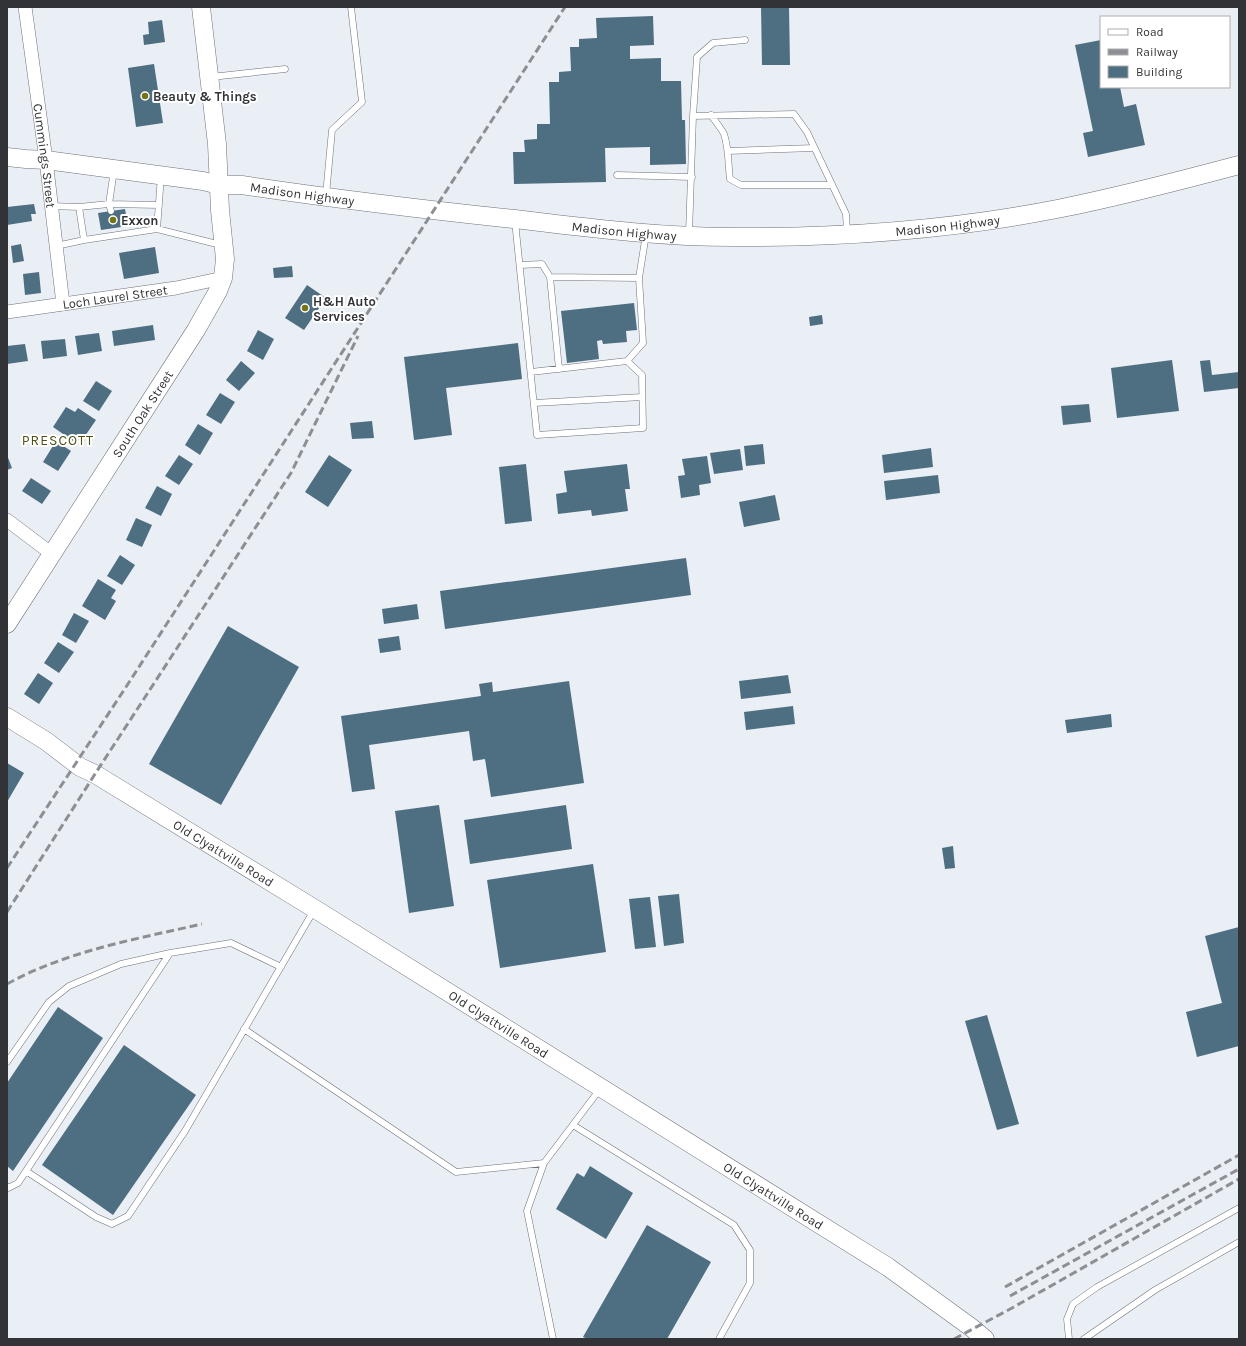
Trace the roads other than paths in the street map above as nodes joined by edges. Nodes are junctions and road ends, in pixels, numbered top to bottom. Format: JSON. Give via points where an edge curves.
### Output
{"nodes":[{"id":1,"x":25,"y":7,"type":"edge"},
{"id":2,"x":201,"y":7,"type":"edge"},
{"id":3,"x":351,"y":7,"type":"edge"},
{"id":4,"x":745,"y":40,"type":"dead end"},
{"id":5,"x":285,"y":69,"type":"dead end"},
{"id":6,"x":209,"y":78,"type":"junction"},
{"id":7,"x":711,"y":115,"type":"junction"},
{"id":8,"x":693,"y":116,"type":"junction"},
{"id":9,"x":814,"y":148,"type":"junction"},
{"id":10,"x":728,"y":151,"type":"junction"},
{"id":11,"x":7,"y":157,"type":"edge"},
{"id":12,"x":46,"y":160,"type":"junction"},
{"id":13,"x":1239,"y":165,"type":"edge"},
{"id":14,"x":114,"y":169,"type":"junction"},
{"id":15,"x":161,"y":175,"type":"junction"},
{"id":16,"x":617,"y":175,"type":"dead end"},
{"id":17,"x":692,"y":177,"type":"junction"},
{"id":18,"x":832,"y":184,"type":"junction"},
{"id":19,"x":219,"y":185,"type":"junction"},
{"id":20,"x":326,"y":197,"type":"junction"},
{"id":21,"x":109,"y":204,"type":"junction"},
{"id":22,"x":159,"y":205,"type":"junction"},
{"id":23,"x":51,"y":206,"type":"junction"},
{"id":24,"x":79,"y":207,"type":"junction"},
{"id":25,"x":111,"y":211,"type":"dead end"},
{"id":26,"x":515,"y":219,"type":"junction"},
{"id":27,"x":114,"y":228,"type":"dead end"},
{"id":28,"x":157,"y":229,"type":"junction"},
{"id":29,"x":647,"y":233,"type":"junction"},
{"id":30,"x":847,"y":234,"type":"junction"},
{"id":31,"x":116,"y":235,"type":"junction"},
{"id":32,"x":689,"y":236,"type":"junction"},
{"id":33,"x":84,"y":240,"type":"junction"},
{"id":34,"x":224,"y":245,"type":"junction"},
{"id":35,"x":56,"y":246,"type":"junction"},
{"id":36,"x":520,"y":265,"type":"junction"},
{"id":37,"x":550,"y":277,"type":"junction"},
{"id":38,"x":223,"y":278,"type":"junction"},
{"id":39,"x":639,"y":278,"type":"junction"},
{"id":40,"x":63,"y":304,"type":"junction"},
{"id":41,"x":7,"y":312,"type":"edge"},
{"id":42,"x":627,"y":361,"type":"junction"},
{"id":43,"x":559,"y":369,"type":"junction"},
{"id":44,"x":531,"y":372,"type":"junction"},
{"id":45,"x":642,"y":397,"type":"junction"},
{"id":46,"x":534,"y":402,"type":"junction"},
{"id":47,"x":7,"y":520,"type":"edge"},
{"id":48,"x":52,"y":554,"type":"junction"},
{"id":49,"x":7,"y":624,"type":"edge"},
{"id":50,"x":7,"y":717,"type":"edge"},
{"id":51,"x":315,"y":909,"type":"junction"},
{"id":52,"x":170,"y":953,"type":"junction"},
{"id":53,"x":281,"y":967,"type":"junction"},
{"id":54,"x":244,"y":1030,"type":"junction"},
{"id":55,"x":7,"y":1062,"type":"edge"},
{"id":56,"x":601,"y":1088,"type":"junction"},
{"id":57,"x":572,"y":1125,"type":"junction"},
{"id":58,"x":544,"y":1163,"type":"junction"},
{"id":59,"x":26,"y":1171,"type":"junction"},
{"id":60,"x":7,"y":1187,"type":"edge"},
{"id":61,"x":1239,"y":1208,"type":"edge"},
{"id":62,"x":1239,"y":1242,"type":"edge"},
{"id":63,"x":553,"y":1339,"type":"edge"},
{"id":64,"x":719,"y":1339,"type":"edge"},
{"id":65,"x":985,"y":1339,"type":"edge"},
{"id":66,"x":1069,"y":1339,"type":"edge"},
{"id":67,"x":1084,"y":1339,"type":"edge"}],
"edges":[{"from":1,"to":12,"type":"street","name":"Cummings Street"},
{"from":2,"to":6,"type":"main road","name":"South Oak Street"},
{"from":3,"to":20,"type":"lane","via":[[362,102],[332,130]]},
{"from":4,"to":8,"type":"lane","via":[[713,43],[697,57]]},
{"from":5,"to":6,"type":"lane"},
{"from":6,"to":19,"type":"main road","name":"South Oak Street"},
{"from":7,"to":8,"type":"lane"},
{"from":7,"to":9,"type":"lane","via":[[794,114],[807,132]]},
{"from":7,"to":10,"type":"lane","via":[[724,133]]},
{"from":8,"to":17,"type":"lane"},
{"from":9,"to":10,"type":"lane"},
{"from":9,"to":18,"type":"lane"},
{"from":10,"to":18,"type":"lane","via":[[730,180],[741,186]]},
{"from":11,"to":12,"type":"main road","name":"Madison Highway"},
{"from":12,"to":14,"type":"main road","name":"Madison Highway"},
{"from":12,"to":23,"type":"street","name":"Cummings Street"},
{"from":13,"to":30,"type":"main road","name":"Madison Highway","via":[[1141,191],[1055,209],[934,227]]},
{"from":14,"to":15,"type":"main road","name":"Madison Highway"},
{"from":14,"to":21,"type":"lane"},
{"from":15,"to":19,"type":"main road","name":"Madison Highway"},
{"from":15,"to":22,"type":"lane"},
{"from":16,"to":17,"type":"lane"},
{"from":17,"to":32,"type":"lane"},
{"from":18,"to":30,"type":"lane","via":[[846,214]]},
{"from":19,"to":20,"type":"main road","name":"Madison Highway","via":[[242,185]]},
{"from":19,"to":34,"type":"main road","name":"South Oak Street"},
{"from":20,"to":26,"type":"main road","name":"Madison Highway"},
{"from":21,"to":22,"type":"lane"},
{"from":21,"to":24,"type":"lane"},
{"from":21,"to":25,"type":"lane"},
{"from":22,"to":28,"type":"lane"},
{"from":23,"to":24,"type":"lane"},
{"from":23,"to":35,"type":"street","name":"Cummings Street"},
{"from":24,"to":33,"type":"lane"},
{"from":26,"to":29,"type":"main road","name":"Madison Highway"},
{"from":26,"to":36,"type":"lane"},
{"from":27,"to":31,"type":"lane"},
{"from":28,"to":31,"type":"lane"},
{"from":28,"to":34,"type":"lane"},
{"from":29,"to":32,"type":"main road","name":"Madison Highway"},
{"from":29,"to":39,"type":"lane"},
{"from":30,"to":32,"type":"main road","name":"Madison Highway"},
{"from":31,"to":33,"type":"lane"},
{"from":33,"to":35,"type":"lane"},
{"from":34,"to":38,"type":"main road","name":"South Oak Street"},
{"from":35,"to":40,"type":"street","name":"Cummings Street"},
{"from":36,"to":37,"type":"lane","via":[[542,264]]},
{"from":36,"to":44,"type":"lane"},
{"from":37,"to":39,"type":"lane"},
{"from":37,"to":43,"type":"lane"},
{"from":38,"to":40,"type":"street","name":"Loch Laurel Street","via":[[176,288]]},
{"from":38,"to":48,"type":"main road","name":"South Oak Street","via":[[196,330]]},
{"from":39,"to":42,"type":"lane","via":[[643,343]]},
{"from":40,"to":41,"type":"street","name":"Loch Laurel Street"},
{"from":42,"to":43,"type":"lane"},
{"from":42,"to":45,"type":"lane","via":[[642,375]]},
{"from":43,"to":44,"type":"lane"},
{"from":44,"to":46,"type":"lane"},
{"from":45,"to":46,"type":"lane"},
{"from":45,"to":46,"type":"lane","via":[[643,428],[537,435]]},
{"from":47,"to":48,"type":"street"},
{"from":48,"to":49,"type":"main road","name":"South Oak Street"},
{"from":50,"to":51,"type":"main road","name":"Old Clyattville Road","via":[[46,741],[80,767]]},
{"from":51,"to":53,"type":"lane"},
{"from":51,"to":56,"type":"main road","name":"Old Clyattville Road"},
{"from":52,"to":53,"type":"lane","via":[[231,943]]},
{"from":52,"to":55,"type":"lane","via":[[121,964],[69,986],[49,1002]]},
{"from":52,"to":59,"type":"lane"},
{"from":53,"to":54,"type":"lane"},
{"from":54,"to":58,"type":"lane","via":[[456,1172]]},
{"from":54,"to":59,"type":"lane","via":[[185,1131],[128,1216],[112,1224],[96,1217]]},
{"from":56,"to":57,"type":"lane"},
{"from":56,"to":65,"type":"main road","name":"Old Clyattville Road","via":[[888,1267]]},
{"from":57,"to":58,"type":"lane"},
{"from":57,"to":64,"type":"lane","via":[[734,1225],[750,1250],[750,1283]]},
{"from":58,"to":63,"type":"lane","via":[[526,1212]]},
{"from":59,"to":60,"type":"lane","via":[[18,1183]]},
{"from":61,"to":66,"type":"lane","via":[[1097,1287],[1073,1304],[1067,1319]]},
{"from":62,"to":67,"type":"lane","via":[[1155,1290]]}]}
